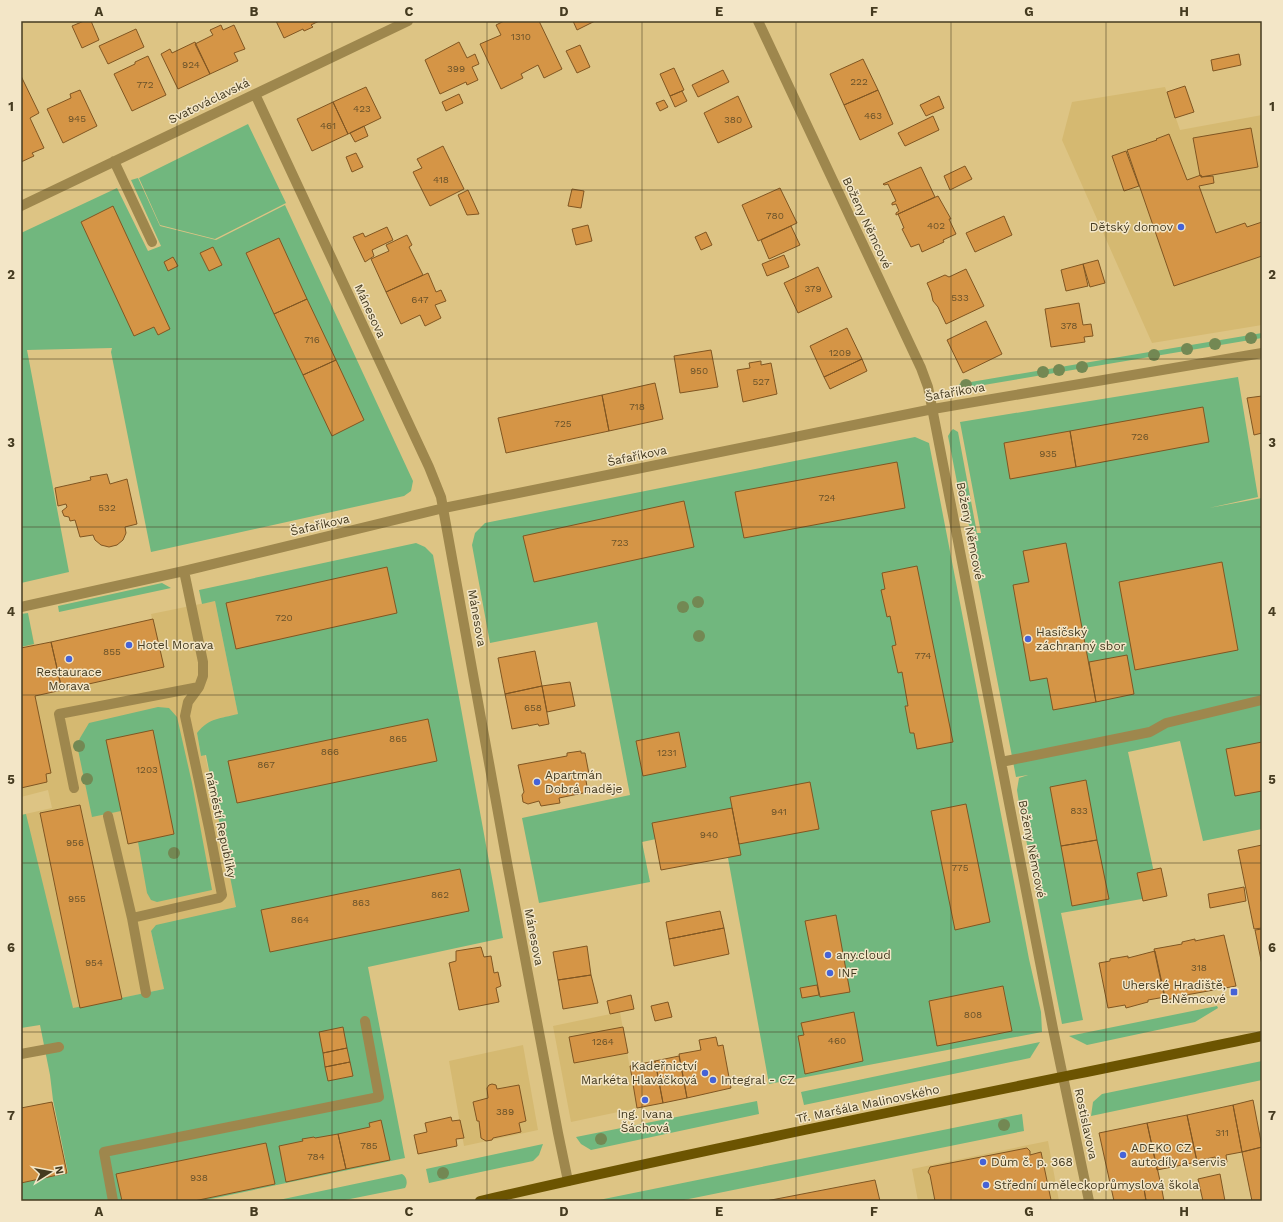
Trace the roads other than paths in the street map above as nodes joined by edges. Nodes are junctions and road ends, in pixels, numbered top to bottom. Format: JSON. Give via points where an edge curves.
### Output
{"nodes":[{"id":1,"x":408,"y":21,"type":"edge"},
{"id":2,"x":758,"y":21,"type":"edge"},
{"id":3,"x":254,"y":94,"type":"junction"},
{"id":4,"x":114,"y":161,"type":"junction"},
{"id":5,"x":21,"y":206,"type":"edge"},
{"id":6,"x":152,"y":242,"type":"dead end"},
{"id":7,"x":1262,"y":353,"type":"edge"},
{"id":8,"x":933,"y":409,"type":"junction"},
{"id":9,"x":444,"y":508,"type":"junction"},
{"id":10,"x":184,"y":570,"type":"junction"},
{"id":11,"x":21,"y":607,"type":"edge"},
{"id":12,"x":199,"y":687,"type":"junction"},
{"id":13,"x":1262,"y":700,"type":"edge"},
{"id":14,"x":1001,"y":762,"type":"junction"},
{"id":15,"x":74,"y":788,"type":"dead end"},
{"id":16,"x":108,"y":816,"type":"dead end"},
{"id":17,"x":132,"y":918,"type":"junction"},
{"id":18,"x":146,"y":993,"type":"dead end"},
{"id":19,"x":365,"y":1021,"type":"dead end"},
{"id":20,"x":1262,"y":1036,"type":"edge"},
{"id":21,"x":59,"y":1047,"type":"dead end"},
{"id":22,"x":21,"y":1054,"type":"edge"},
{"id":23,"x":1063,"y":1077,"type":"junction"},
{"id":24,"x":568,"y":1181,"type":"junction"},
{"id":25,"x":112,"y":1201,"type":"edge"},
{"id":26,"x":480,"y":1201,"type":"edge"},
{"id":27,"x":1089,"y":1201,"type":"edge"}],
"edges":[{"from":1,"to":3,"type":"street","name":"Svatováclavská"},
{"from":2,"to":8,"type":"street","name":"Boženy Němcové","via":[[921,368]]},
{"from":3,"to":4,"type":"street","name":"Svatováclavská"},
{"from":3,"to":9,"type":"street","name":"Mánesova","via":[[428,467]]},
{"from":4,"to":5,"type":"street","name":"Svatováclavská"},
{"from":4,"to":6,"type":"street"},
{"from":7,"to":8,"type":"street","name":"Šafaříkova"},
{"from":8,"to":9,"type":"street","name":"Šafaříkova"},
{"from":8,"to":14,"type":"street","name":"Boženy Němcové"},
{"from":9,"to":10,"type":"street","name":"Šafaříkova"},
{"from":9,"to":24,"type":"street","name":"Mánesova","via":[[508,868]]},
{"from":10,"to":11,"type":"street","name":"Šafaříkova"},
{"from":10,"to":12,"type":"street","name":"náměstí Republiky","via":[[203,662],[203,676]]},
{"from":12,"to":15,"type":"street","via":[[59,714]]},
{"from":12,"to":17,"type":"street","name":"náměstí Republiky","via":[[188,702],[185,716],[222,895],[219,898]]},
{"from":13,"to":14,"type":"street","via":[[1166,723],[1150,732]]},
{"from":14,"to":23,"type":"street","name":"Boženy Němcové"},
{"from":16,"to":17,"type":"street"},
{"from":17,"to":18,"type":"street"},
{"from":19,"to":25,"type":"street","via":[[379,1097],[104,1152]]},
{"from":20,"to":23,"type":"main road","name":"Tř. Maršála Malinovského"},
{"from":21,"to":22,"type":"street"},
{"from":23,"to":24,"type":"main road","name":"Tř. Maršála Malinovského"},
{"from":23,"to":27,"type":"street","name":"Rostislavova"},
{"from":24,"to":26,"type":"main road","name":"Tř. Maršála Malinovského"}]}
